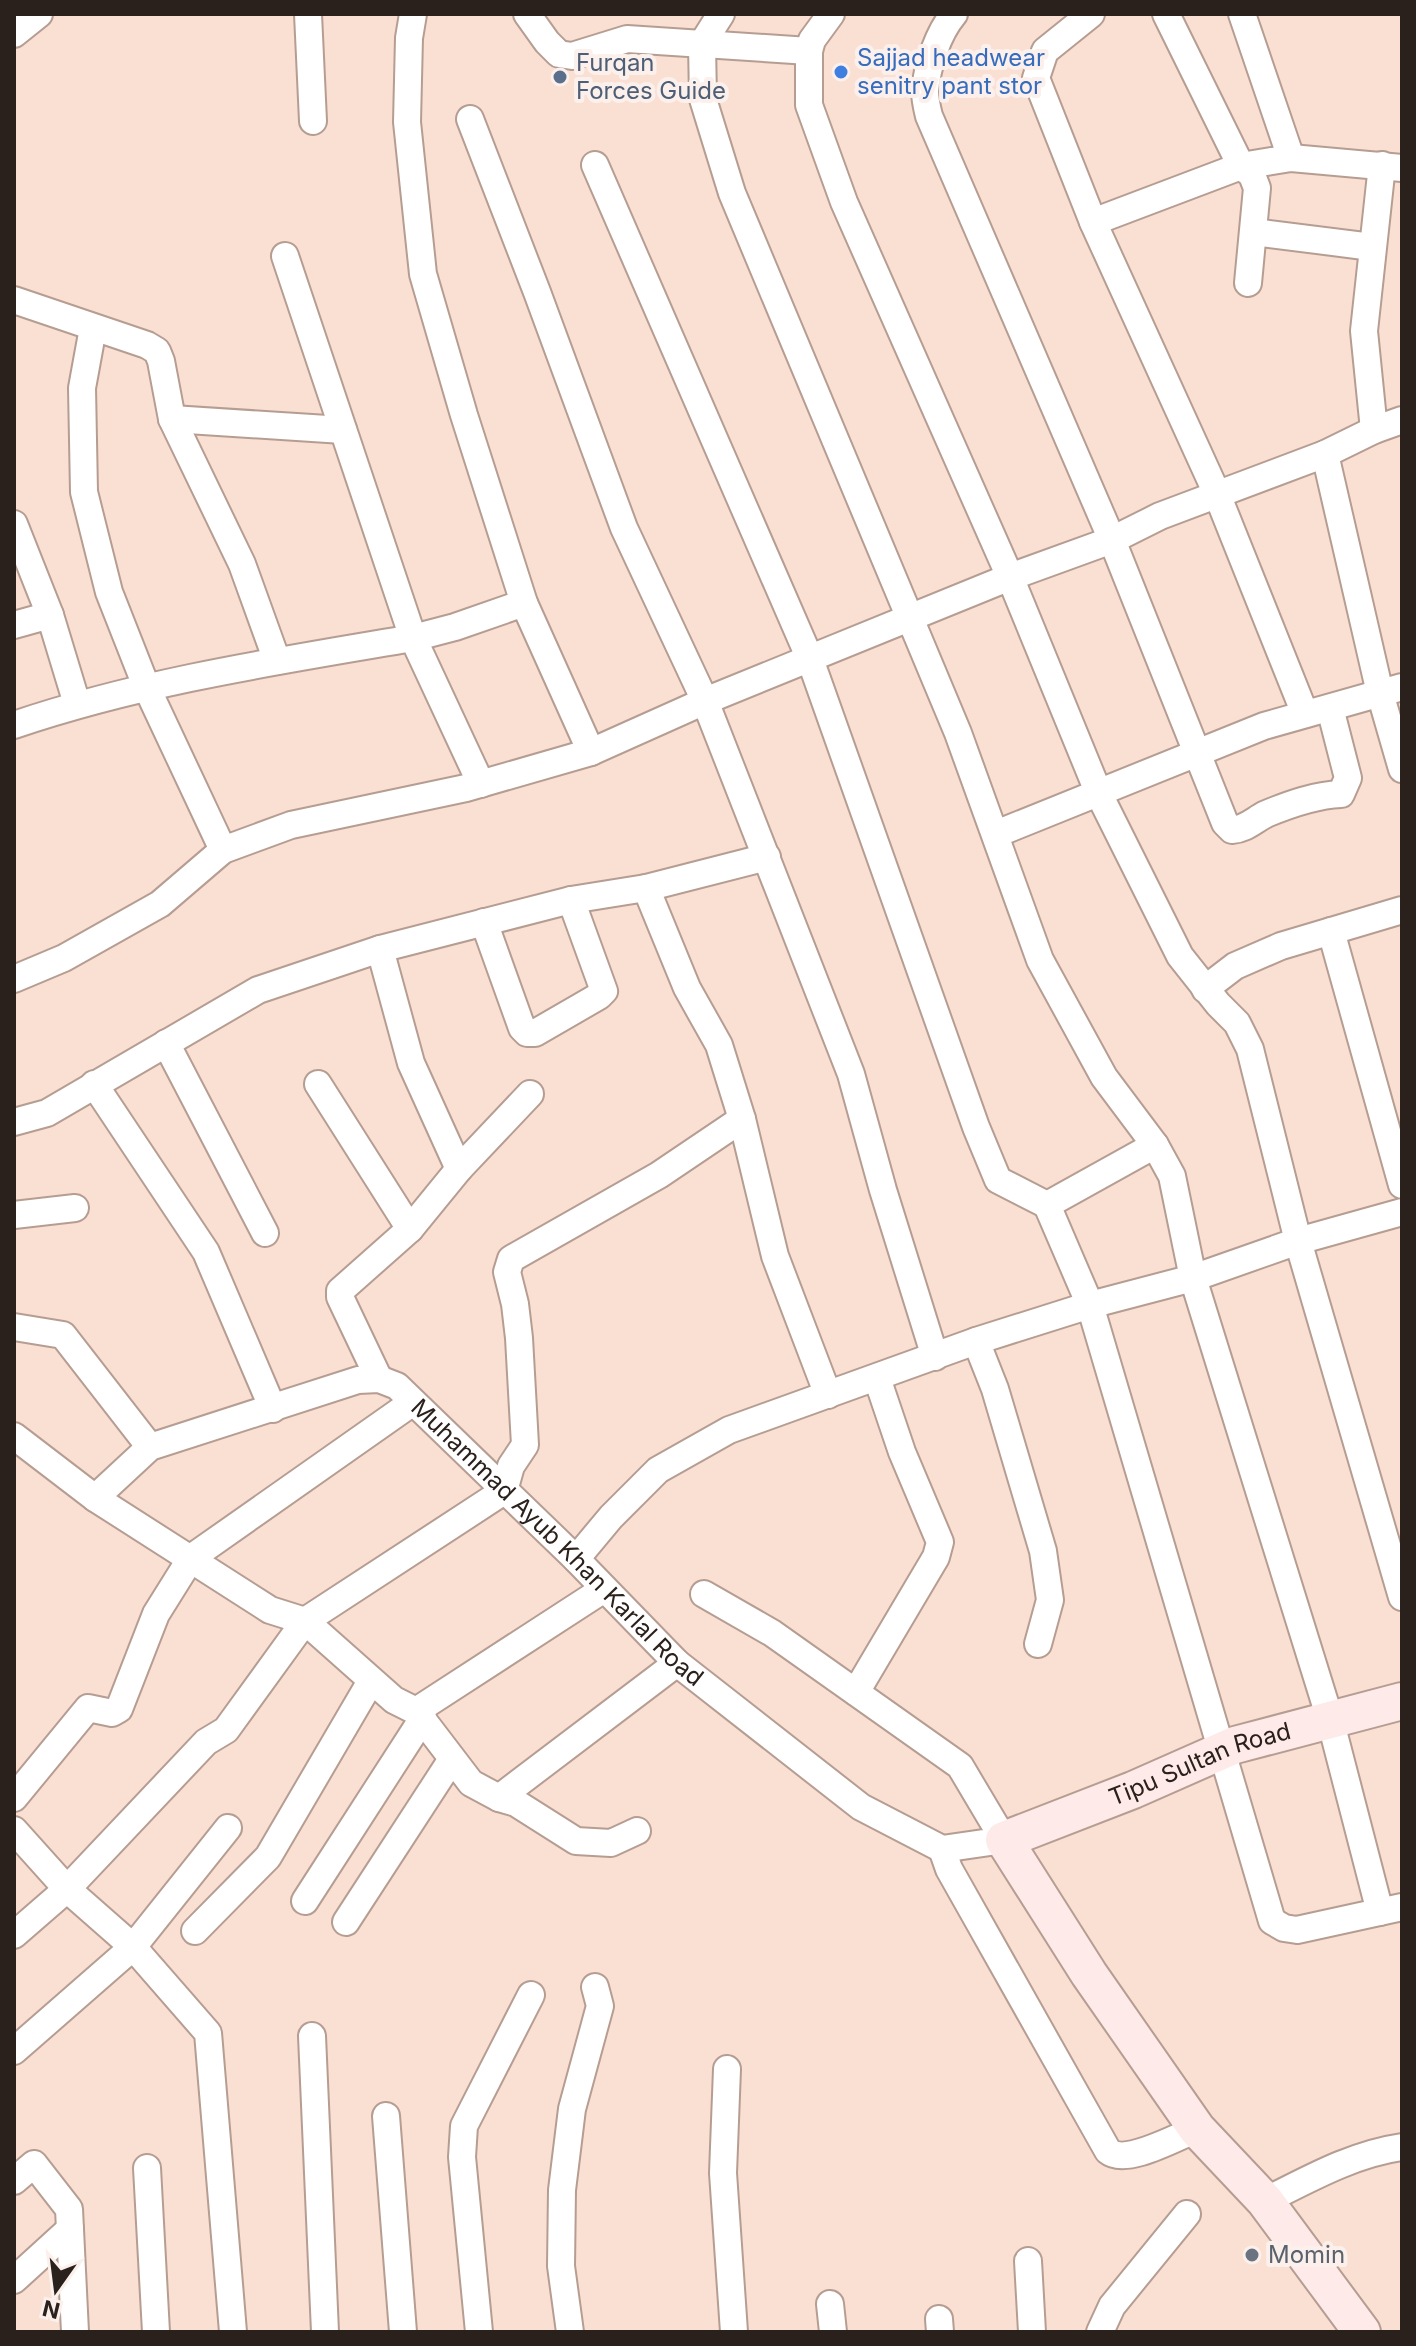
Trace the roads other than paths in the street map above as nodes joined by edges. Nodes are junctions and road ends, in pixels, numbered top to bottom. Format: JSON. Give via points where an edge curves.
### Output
{"nodes":[{"id":1,"x":39,"y":14,"type":"edge"},
{"id":2,"x":308,"y":14,"type":"edge"},
{"id":3,"x":413,"y":14,"type":"edge"},
{"id":4,"x":527,"y":14,"type":"edge"},
{"id":5,"x":721,"y":14,"type":"edge"},
{"id":6,"x":831,"y":14,"type":"edge"},
{"id":7,"x":954,"y":14,"type":"edge"},
{"id":8,"x":1091,"y":14,"type":"edge"},
{"id":9,"x":1166,"y":14,"type":"edge"},
{"id":10,"x":1242,"y":14,"type":"edge"},
{"id":11,"x":14,"y":34,"type":"edge"},
{"id":12,"x":702,"y":44,"type":"junction"},
{"id":13,"x":809,"y":51,"type":"junction"},
{"id":14,"x":470,"y":119,"type":"dead end"},
{"id":15,"x":313,"y":121,"type":"dead end"},
{"id":16,"x":1291,"y":158,"type":"junction"},
{"id":17,"x":595,"y":165,"type":"dead end"},
{"id":18,"x":1241,"y":166,"type":"junction"},
{"id":19,"x":1392,"y":166,"type":"edge"},
{"id":20,"x":1093,"y":222,"type":"junction"},
{"id":21,"x":1254,"y":232,"type":"junction"},
{"id":22,"x":1372,"y":247,"type":"junction"},
{"id":23,"x":285,"y":256,"type":"dead end"},
{"id":24,"x":1248,"y":283,"type":"dead end"},
{"id":25,"x":14,"y":300,"type":"edge"},
{"id":26,"x":93,"y":328,"type":"junction"},
{"id":27,"x":172,"y":419,"type":"junction"},
{"id":28,"x":1402,"y":420,"type":"edge"},
{"id":29,"x":343,"y":430,"type":"junction"},
{"id":30,"x":1374,"y":430,"type":"junction"},
{"id":31,"x":1325,"y":454,"type":"junction"},
{"id":32,"x":1217,"y":494,"type":"junction"},
{"id":33,"x":14,"y":524,"type":"edge"},
{"id":34,"x":1112,"y":540,"type":"junction"},
{"id":35,"x":1010,"y":577,"type":"junction"},
{"id":36,"x":524,"y":603,"type":"junction"},
{"id":37,"x":50,"y":615,"type":"junction"},
{"id":38,"x":910,"y":618,"type":"junction"},
{"id":39,"x":14,"y":625,"type":"edge"},
{"id":40,"x":413,"y":638,"type":"junction"},
{"id":41,"x":810,"y":659,"type":"junction"},
{"id":42,"x":277,"y":661,"type":"junction"},
{"id":43,"x":146,"y":686,"type":"junction"},
{"id":44,"x":1391,"y":690,"type":"edge"},
{"id":45,"x":705,"y":701,"type":"junction"},
{"id":46,"x":77,"y":704,"type":"junction"},
{"id":47,"x":1318,"y":711,"type":"junction"},
{"id":48,"x":14,"y":725,"type":"edge"},
{"id":49,"x":591,"y":752,"type":"junction"},
{"id":50,"x":1195,"y":753,"type":"junction"},
{"id":51,"x":1402,"y":769,"type":"edge"},
{"id":52,"x":481,"y":784,"type":"junction"},
{"id":53,"x":1099,"y":794,"type":"junction"},
{"id":54,"x":996,"y":834,"type":"junction"},
{"id":55,"x":223,"y":850,"type":"junction"},
{"id":56,"x":767,"y":857,"type":"junction"},
{"id":57,"x":646,"y":888,"type":"junction"},
{"id":58,"x":571,"y":900,"type":"junction"},
{"id":59,"x":1402,"y":910,"type":"edge"},
{"id":60,"x":484,"y":922,"type":"junction"},
{"id":61,"x":1331,"y":931,"type":"junction"},
{"id":62,"x":380,"y":949,"type":"junction"},
{"id":63,"x":14,"y":979,"type":"edge"},
{"id":64,"x":1205,"y":989,"type":"junction"},
{"id":65,"x":166,"y":1043,"type":"junction"},
{"id":66,"x":94,"y":1084,"type":"junction"},
{"id":67,"x":318,"y":1084,"type":"dead end"},
{"id":68,"x":530,"y":1094,"type":"dead end"},
{"id":69,"x":742,"y":1119,"type":"junction"},
{"id":70,"x":14,"y":1122,"type":"edge"},
{"id":71,"x":1155,"y":1145,"type":"junction"},
{"id":72,"x":459,"y":1169,"type":"junction"},
{"id":73,"x":1402,"y":1185,"type":"edge"},
{"id":74,"x":1047,"y":1205,"type":"junction"},
{"id":75,"x":75,"y":1208,"type":"dead end"},
{"id":76,"x":1402,"y":1212,"type":"edge"},
{"id":77,"x":14,"y":1215,"type":"edge"},
{"id":78,"x":410,"y":1229,"type":"junction"},
{"id":79,"x":265,"y":1233,"type":"dead end"},
{"id":80,"x":1298,"y":1241,"type":"junction"},
{"id":81,"x":1193,"y":1278,"type":"junction"},
{"id":82,"x":1090,"y":1305,"type":"junction"},
{"id":83,"x":14,"y":1327,"type":"edge"},
{"id":84,"x":976,"y":1341,"type":"junction"},
{"id":85,"x":935,"y":1357,"type":"junction"},
{"id":86,"x":877,"y":1378,"type":"junction"},
{"id":87,"x":379,"y":1379,"type":"junction"},
{"id":88,"x":828,"y":1395,"type":"junction"},
{"id":89,"x":413,"y":1402,"type":"junction"},
{"id":90,"x":273,"y":1409,"type":"junction"},
{"id":91,"x":14,"y":1436,"type":"edge"},
{"id":92,"x":150,"y":1447,"type":"junction"},
{"id":93,"x":504,"y":1491,"type":"junction"},
{"id":94,"x":95,"y":1498,"type":"junction"},
{"id":95,"x":191,"y":1558,"type":"junction"},
{"id":96,"x":576,"y":1559,"type":"junction"},
{"id":97,"x":604,"y":1589,"type":"junction"},
{"id":98,"x":704,"y":1594,"type":"dead end"},
{"id":99,"x":1402,"y":1597,"type":"edge"},
{"id":100,"x":305,"y":1621,"type":"junction"},
{"id":101,"x":1038,"y":1644,"type":"dead end"},
{"id":102,"x":677,"y":1663,"type":"junction"},
{"id":103,"x":371,"y":1681,"type":"junction"},
{"id":104,"x":856,"y":1692,"type":"junction"},
{"id":105,"x":1402,"y":1701,"type":"edge"},
{"id":106,"x":420,"y":1715,"type":"junction"},
{"id":107,"x":1330,"y":1719,"type":"junction"},
{"id":108,"x":1222,"y":1751,"type":"junction"},
{"id":109,"x":452,"y":1759,"type":"junction"},
{"id":110,"x":14,"y":1798,"type":"edge"},
{"id":111,"x":499,"y":1798,"type":"junction"},
{"id":112,"x":228,"y":1828,"type":"dead end"},
{"id":113,"x":14,"y":1830,"type":"edge"},
{"id":114,"x":637,"y":1831,"type":"dead end"},
{"id":115,"x":1004,"y":1840,"type":"junction"},
{"id":116,"x":942,"y":1849,"type":"junction"},
{"id":117,"x":67,"y":1889,"type":"junction"},
{"id":118,"x":305,"y":1901,"type":"dead end"},
{"id":119,"x":1391,"y":1909,"type":"edge"},
{"id":120,"x":346,"y":1922,"type":"dead end"},
{"id":121,"x":195,"y":1931,"type":"dead end"},
{"id":122,"x":14,"y":1935,"type":"edge"},
{"id":123,"x":133,"y":1947,"type":"junction"},
{"id":124,"x":595,"y":1987,"type":"dead end"},
{"id":125,"x":531,"y":1995,"type":"dead end"},
{"id":126,"x":312,"y":2036,"type":"dead end"},
{"id":127,"x":14,"y":2051,"type":"edge"},
{"id":128,"x":727,"y":2069,"type":"dead end"},
{"id":129,"x":386,"y":2116,"type":"dead end"},
{"id":130,"x":1197,"y":2129,"type":"junction"},
{"id":131,"x":1402,"y":2147,"type":"edge"},
{"id":132,"x":147,"y":2168,"type":"dead end"},
{"id":133,"x":14,"y":2181,"type":"edge"},
{"id":134,"x":1265,"y":2201,"type":"junction"},
{"id":135,"x":1187,"y":2214,"type":"dead end"},
{"id":136,"x":70,"y":2229,"type":"junction"},
{"id":137,"x":1028,"y":2261,"type":"dead end"},
{"id":138,"x":14,"y":2280,"type":"edge"},
{"id":139,"x":830,"y":2304,"type":"dead end"},
{"id":140,"x":75,"y":2332,"type":"edge"},
{"id":141,"x":156,"y":2332,"type":"edge"},
{"id":142,"x":233,"y":2332,"type":"edge"},
{"id":143,"x":325,"y":2332,"type":"edge"},
{"id":144,"x":403,"y":2332,"type":"edge"},
{"id":145,"x":479,"y":2332,"type":"edge"},
{"id":146,"x":570,"y":2332,"type":"edge"},
{"id":147,"x":734,"y":2332,"type":"edge"},
{"id":148,"x":833,"y":2332,"type":"edge"},
{"id":149,"x":1032,"y":2332,"type":"edge"},
{"id":150,"x":1100,"y":2332,"type":"edge"},
{"id":151,"x":1362,"y":2332,"type":"edge"}],
"edges":[{"from":1,"to":11,"type":"street"},
{"from":2,"to":15,"type":"street"},
{"from":3,"to":36,"type":"street","via":[[407,122],[423,274]]},
{"from":4,"to":12,"type":"street","via":[[559,54],[572,56],[627,39]]},
{"from":5,"to":12,"type":"street"},
{"from":6,"to":13,"type":"street"},
{"from":7,"to":34,"type":"street","via":[[935,50],[925,92],[929,116]]},
{"from":8,"to":20,"type":"street","via":[[1045,51],[1036,78]]},
{"from":9,"to":18,"type":"street"},
{"from":10,"to":16,"type":"street"},
{"from":12,"to":13,"type":"street"},
{"from":12,"to":38,"type":"street","via":[[703,99],[732,193]]},
{"from":13,"to":35,"type":"street","via":[[809,105],[844,202]]},
{"from":14,"to":45,"type":"street","via":[[624,528]]},
{"from":16,"to":18,"type":"street"},
{"from":16,"to":19,"type":"street"},
{"from":17,"to":41,"type":"street"},
{"from":18,"to":20,"type":"street"},
{"from":18,"to":21,"type":"street","via":[[1257,188]]},
{"from":19,"to":22,"type":"street"},
{"from":20,"to":32,"type":"street"},
{"from":21,"to":22,"type":"street"},
{"from":21,"to":24,"type":"street"},
{"from":22,"to":30,"type":"street","via":[[1364,331]]},
{"from":23,"to":29,"type":"street"},
{"from":25,"to":26,"type":"street"},
{"from":26,"to":27,"type":"street","via":[[157,351]]},
{"from":26,"to":43,"type":"street","via":[[82,388],[84,492],[109,592]]},
{"from":27,"to":29,"type":"street"},
{"from":27,"to":42,"type":"street","via":[[242,564]]},
{"from":28,"to":30,"type":"street"},
{"from":29,"to":40,"type":"street"},
{"from":30,"to":31,"type":"street"},
{"from":31,"to":32,"type":"street"},
{"from":31,"to":44,"type":"street"},
{"from":32,"to":34,"type":"street"},
{"from":32,"to":47,"type":"street"},
{"from":33,"to":37,"type":"street"},
{"from":34,"to":35,"type":"street"},
{"from":34,"to":50,"type":"street"},
{"from":35,"to":38,"type":"street"},
{"from":35,"to":53,"type":"street"},
{"from":36,"to":40,"type":"street"},
{"from":36,"to":49,"type":"street"},
{"from":37,"to":39,"type":"street"},
{"from":37,"to":46,"type":"street"},
{"from":38,"to":41,"type":"street"},
{"from":38,"to":54,"type":"street"},
{"from":40,"to":42,"type":"street"},
{"from":40,"to":52,"type":"street"},
{"from":41,"to":45,"type":"street"},
{"from":41,"to":74,"type":"street","via":[[998,1180]]},
{"from":42,"to":43,"type":"street"},
{"from":43,"to":46,"type":"street"},
{"from":43,"to":55,"type":"street"},
{"from":44,"to":47,"type":"street"},
{"from":44,"to":51,"type":"street"},
{"from":45,"to":49,"type":"street"},
{"from":45,"to":56,"type":"street"},
{"from":46,"to":48,"type":"street"},
{"from":47,"to":50,"type":"street"},
{"from":47,"to":50,"type":"street","via":[[1348,778],[1341,794],[1285,807],[1242,829],[1232,830],[1225,823]]},
{"from":49,"to":52,"type":"street"},
{"from":50,"to":53,"type":"street"},
{"from":52,"to":55,"type":"street","via":[[291,825]]},
{"from":53,"to":54,"type":"street"},
{"from":53,"to":64,"type":"street","via":[[1180,956]]},
{"from":54,"to":71,"type":"street","via":[[1040,960],[1104,1077]]},
{"from":55,"to":63,"type":"street","via":[[160,904],[64,958]]},
{"from":56,"to":57,"type":"street"},
{"from":56,"to":85,"type":"street","via":[[851,1074]]},
{"from":57,"to":58,"type":"street"},
{"from":57,"to":69,"type":"street","via":[[687,988],[719,1045]]},
{"from":58,"to":60,"type":"street"},
{"from":58,"to":60,"type":"street","via":[[604,991],[535,1033],[522,1028]]},
{"from":59,"to":61,"type":"street"},
{"from":60,"to":62,"type":"street"},
{"from":61,"to":64,"type":"street","via":[[1235,966]]},
{"from":61,"to":73,"type":"street"},
{"from":62,"to":65,"type":"street","via":[[258,990]]},
{"from":62,"to":72,"type":"street","via":[[411,1063]]},
{"from":64,"to":80,"type":"street","via":[[1237,1023],[1250,1049]]},
{"from":65,"to":66,"type":"street"},
{"from":65,"to":79,"type":"street"},
{"from":66,"to":70,"type":"street","via":[[47,1113]]},
{"from":66,"to":90,"type":"street","via":[[206,1252]]},
{"from":67,"to":78,"type":"street"},
{"from":68,"to":72,"type":"street"},
{"from":69,"to":88,"type":"street","via":[[775,1256]]},
{"from":69,"to":93,"type":"street","via":[[659,1175],[511,1259],[507,1272],[519,1338],[525,1445],[511,1466]]},
{"from":71,"to":74,"type":"street"},
{"from":71,"to":81,"type":"street","via":[[1172,1176]]},
{"from":72,"to":78,"type":"street"},
{"from":74,"to":82,"type":"street"},
{"from":75,"to":77,"type":"street"},
{"from":76,"to":80,"type":"street"},
{"from":78,"to":87,"type":"street","via":[[340,1291]]},
{"from":80,"to":81,"type":"street"},
{"from":80,"to":99,"type":"street"},
{"from":81,"to":82,"type":"street"},
{"from":81,"to":107,"type":"street"},
{"from":82,"to":84,"type":"street"},
{"from":82,"to":108,"type":"street"},
{"from":83,"to":92,"type":"street","via":[[63,1335]]},
{"from":84,"to":85,"type":"street"},
{"from":84,"to":101,"type":"street","via":[[1043,1551],[1050,1600]]},
{"from":85,"to":86,"type":"street"},
{"from":86,"to":88,"type":"street"},
{"from":86,"to":104,"type":"street","via":[[940,1542]]},
{"from":87,"to":89,"type":"street","name":"Muhammad Ayub Khan Karlal Road","via":[[397,1386]]},
{"from":87,"to":90,"type":"street","via":[[358,1380]]},
{"from":88,"to":96,"type":"street","via":[[729,1430],[658,1470]]},
{"from":89,"to":93,"type":"street","name":"Muhammad Ayub Khan Karlal Road"},
{"from":89,"to":95,"type":"street"},
{"from":90,"to":92,"type":"street"},
{"from":91,"to":94,"type":"street"},
{"from":92,"to":94,"type":"street"},
{"from":93,"to":96,"type":"street","name":"Muhammad Ayub Khan Karlal Road"},
{"from":93,"to":100,"type":"street"},
{"from":94,"to":95,"type":"street"},
{"from":95,"to":100,"type":"street","via":[[270,1610]]},
{"from":95,"to":110,"type":"street","via":[[156,1614],[119,1709],[112,1713],[88,1708]]},
{"from":96,"to":97,"type":"street","name":"Muhammad Ayub Khan Karlal Road"},
{"from":97,"to":102,"type":"street","name":"Muhammad Ayub Khan Karlal Road"},
{"from":97,"to":106,"type":"street"},
{"from":98,"to":104,"type":"street","via":[[772,1633]]},
{"from":100,"to":103,"type":"street"},
{"from":100,"to":117,"type":"street","via":[[226,1730],[206,1742]]},
{"from":102,"to":111,"type":"street"},
{"from":102,"to":116,"type":"street","name":"Muhammad Ayub Khan Karlal Road","via":[[861,1807]]},
{"from":103,"to":106,"type":"street"},
{"from":103,"to":121,"type":"street","via":[[268,1857]]},
{"from":104,"to":115,"type":"street","via":[[960,1766]]},
{"from":105,"to":107,"type":"main road","name":"Tipu Sultan Road"},
{"from":106,"to":109,"type":"street"},
{"from":106,"to":118,"type":"street"},
{"from":107,"to":108,"type":"main road","name":"Tipu Sultan Road"},
{"from":107,"to":119,"type":"street"},
{"from":108,"to":115,"type":"main road","name":"Tipu Sultan Road"},
{"from":108,"to":119,"type":"street","via":[[1272,1921],[1297,1930]]},
{"from":109,"to":111,"type":"street","via":[[471,1783]]},
{"from":109,"to":120,"type":"street"},
{"from":111,"to":114,"type":"street","via":[[576,1841],[611,1843]]},
{"from":112,"to":123,"type":"street"},
{"from":113,"to":117,"type":"street"},
{"from":115,"to":116,"type":"street"},
{"from":115,"to":130,"type":"main road"},
{"from":116,"to":130,"type":"street","via":[[1108,2151],[1129,2156]]},
{"from":117,"to":122,"type":"street"},
{"from":117,"to":123,"type":"street"},
{"from":123,"to":127,"type":"street"},
{"from":123,"to":142,"type":"street","via":[[208,2033]]},
{"from":124,"to":146,"type":"street","via":[[600,2006],[572,2109],[562,2190],[561,2266]]},
{"from":125,"to":145,"type":"street","via":[[464,2126],[462,2157]]},
{"from":126,"to":143,"type":"street"},
{"from":128,"to":147,"type":"street","via":[[723,2173]]},
{"from":129,"to":144,"type":"street"},
{"from":130,"to":134,"type":"main road"},
{"from":131,"to":134,"type":"street","via":[[1334,2167]]},
{"from":132,"to":141,"type":"street"},
{"from":133,"to":136,"type":"street","via":[[34,2164],[69,2209]]},
{"from":134,"to":151,"type":"main road"},
{"from":135,"to":150,"type":"street","via":[[1112,2306]]},
{"from":136,"to":138,"type":"street"},
{"from":136,"to":140,"type":"street"},
{"from":137,"to":149,"type":"street"},
{"from":139,"to":148,"type":"street"}]}
